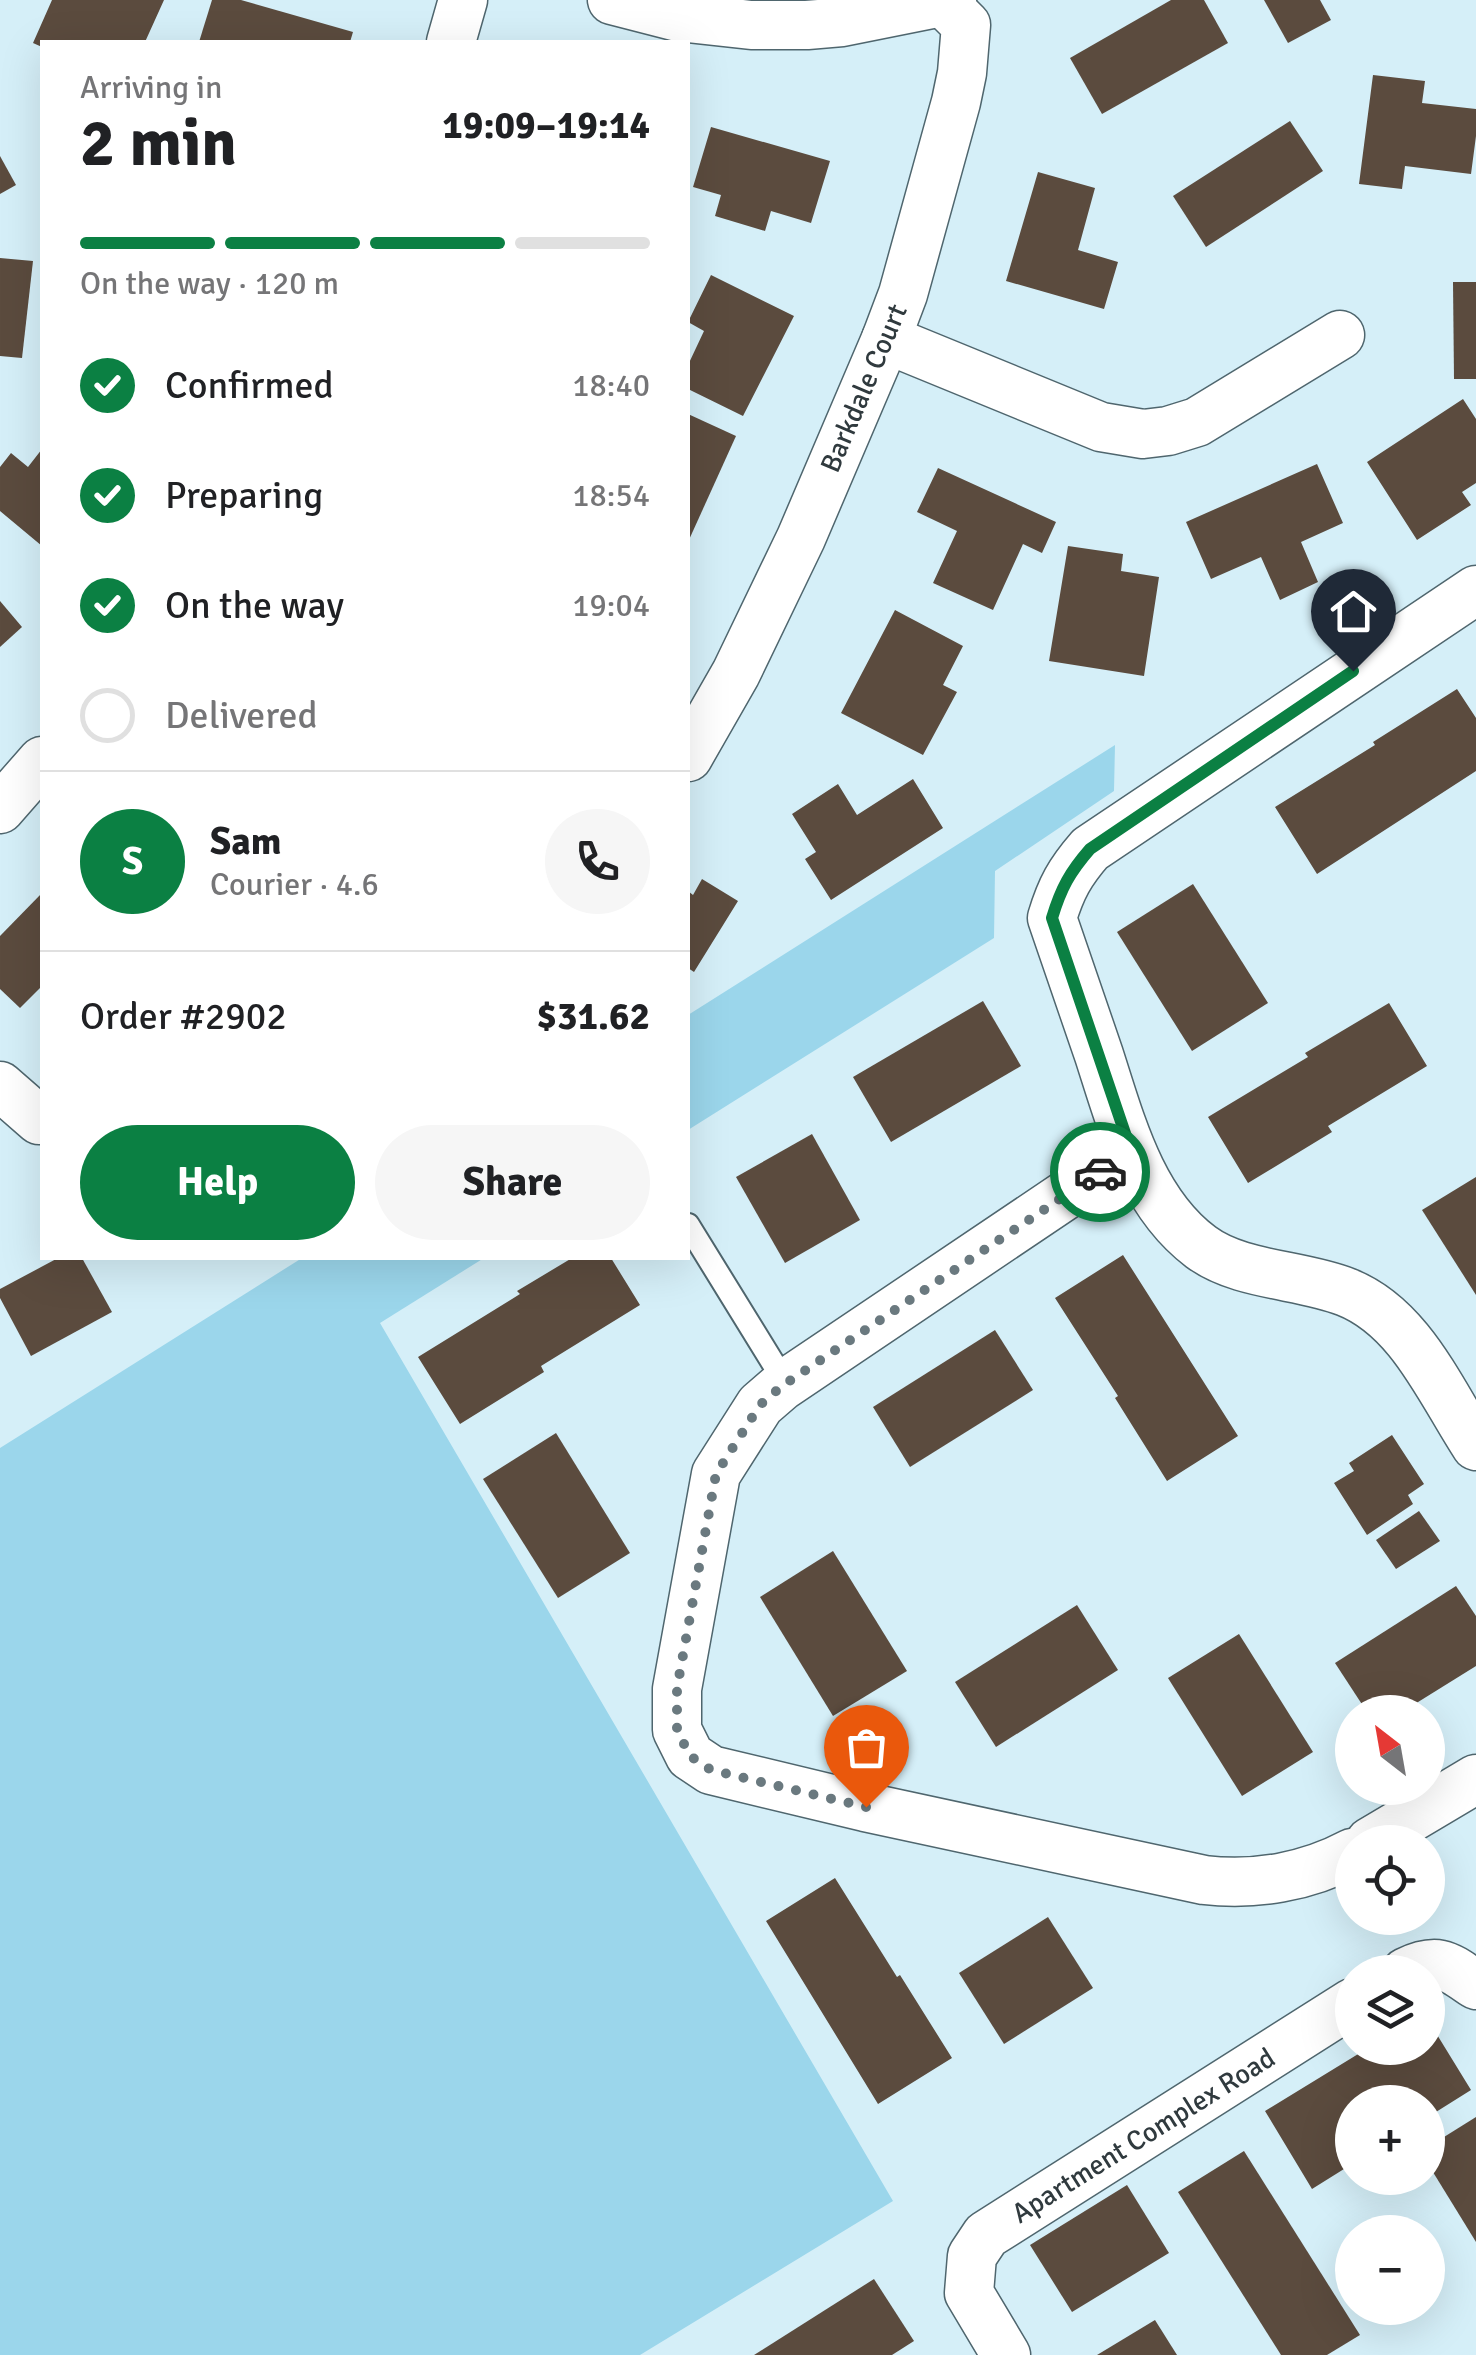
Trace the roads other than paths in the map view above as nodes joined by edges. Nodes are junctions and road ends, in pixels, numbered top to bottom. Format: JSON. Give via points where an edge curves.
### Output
{"nodes":[{"id":1,"x":463,"y":0,"type":"edge"},
{"id":2,"x":612,"y":0,"type":"edge"},
{"id":3,"x":948,"y":1,"type":"edge"},
{"id":4,"x":452,"y":40,"type":"edge"},
{"id":5,"x":1340,"y":334,"type":"dead end"},
{"id":6,"x":886,"y":339,"type":"junction"},
{"id":7,"x":1476,"y":590,"type":"edge"},
{"id":8,"x":690,"y":754,"type":"edge"},
{"id":9,"x":40,"y":763,"type":"edge"},
{"id":10,"x":0,"y":809,"type":"edge"},
{"id":11,"x":0,"y":1086,"type":"edge"},
{"id":12,"x":39,"y":1120,"type":"dead end"},
{"id":13,"x":1131,"y":1151,"type":"junction"},
{"id":14,"x":690,"y":1228,"type":"edge"},
{"id":15,"x":786,"y":1384,"type":"junction"},
{"id":16,"x":1474,"y":1440,"type":"edge"},
{"id":17,"x":1476,"y":1779,"type":"edge"},
{"id":18,"x":1399,"y":1825,"type":"edge"},
{"id":19,"x":1335,"y":1862,"type":"edge"},
{"id":20,"x":1445,"y":1964,"type":"edge"},
{"id":21,"x":1476,"y":1985,"type":"edge"},
{"id":22,"x":1335,"y":2014,"type":"edge"},
{"id":23,"x":1006,"y":2355,"type":"edge"}],
"edges":[{"from":1,"to":4,"type":"street"},
{"from":2,"to":3,"type":"street","via":[[750,25],[842,22]]},
{"from":3,"to":6,"type":"street","name":"Barkdale Court","via":[[966,24],[962,73]]},
{"from":5,"to":6,"type":"street","via":[[1196,422],[1143,434],[1101,427]]},
{"from":6,"to":8,"type":"street","name":"Barkdale Court","via":[[785,572]]},
{"from":7,"to":13,"type":"street","via":[[1090,849],[1073,868],[1052,918]]},
{"from":9,"to":10,"type":"street"},
{"from":11,"to":12,"type":"street"},
{"from":13,"to":15,"type":"street"},
{"from":13,"to":16,"type":"street","via":[[1172,1219],[1201,1247],[1224,1260],[1346,1292],[1383,1312],[1406,1335]]},
{"from":14,"to":15,"type":"lane"},
{"from":15,"to":19,"type":"street","via":[[760,1405],[716,1474],[677,1688],[677,1730],[690,1756],[730,1775],[1204,1880],[1275,1880]]},
{"from":17,"to":18,"type":"street"},
{"from":20,"to":21,"type":"street"},
{"from":22,"to":23,"type":"street","name":"Apartment Complex Road","via":[[986,2235],[972,2256],[969,2293]]}]}
